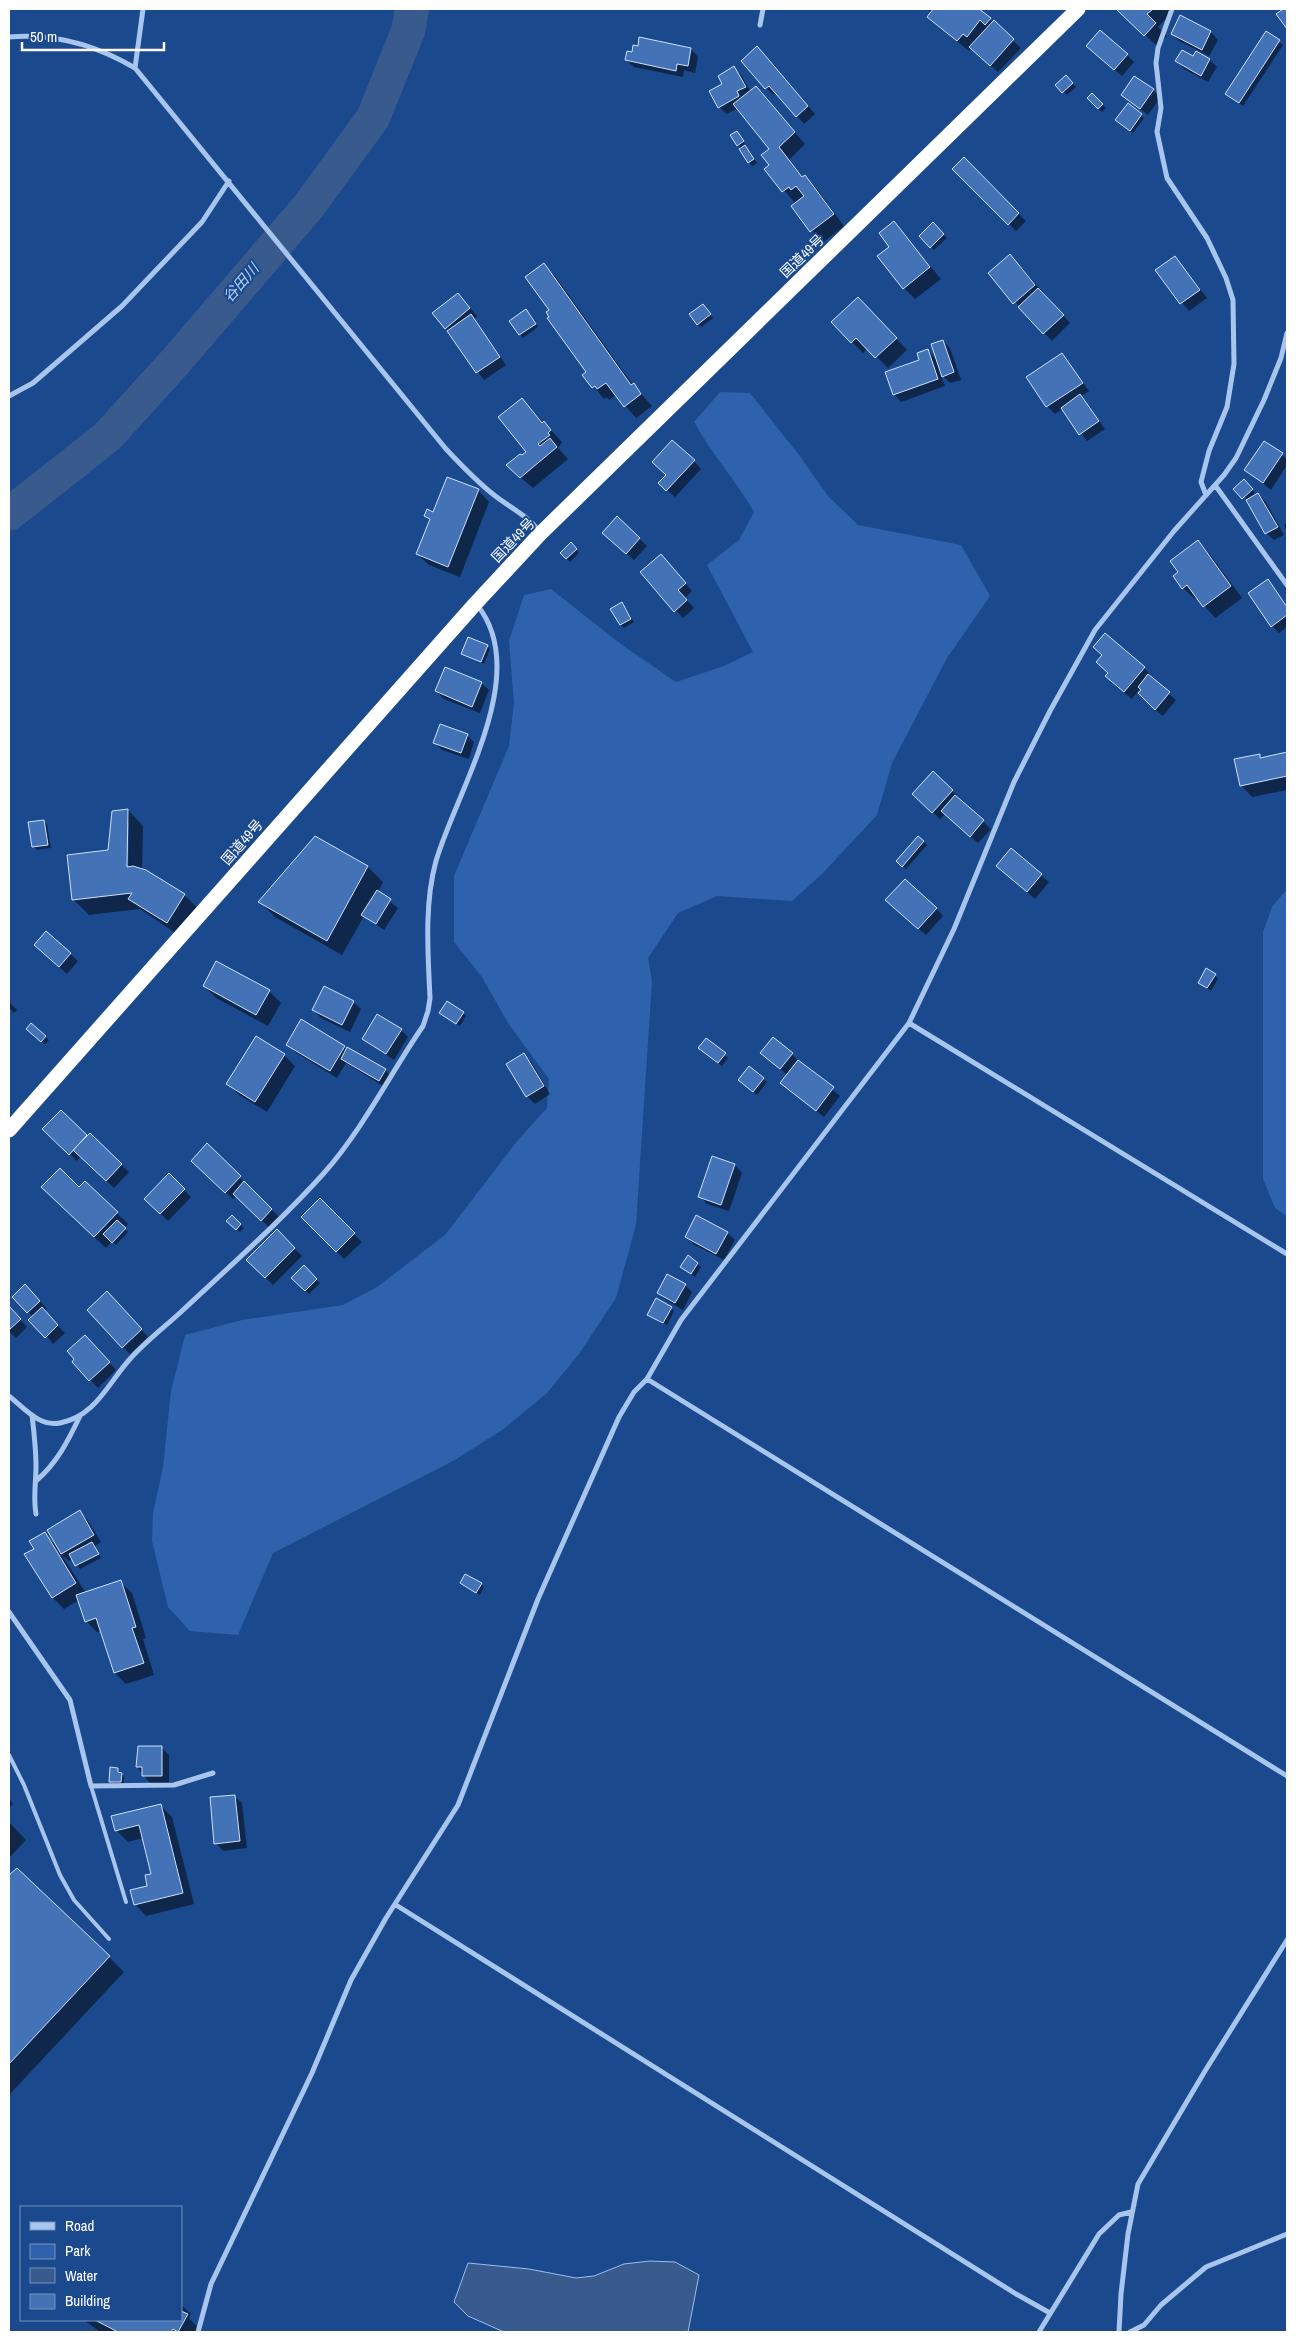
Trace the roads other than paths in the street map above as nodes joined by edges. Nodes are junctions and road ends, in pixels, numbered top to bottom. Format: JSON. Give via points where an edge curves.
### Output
{"nodes":[{"id":1,"x":143,"y":9,"type":"edge"},
{"id":2,"x":763,"y":9,"type":"edge"},
{"id":3,"x":1078,"y":9,"type":"edge"},
{"id":4,"x":1172,"y":9,"type":"edge"},
{"id":5,"x":760,"y":25,"type":"dead end"},
{"id":6,"x":9,"y":37,"type":"edge"},
{"id":7,"x":135,"y":68,"type":"junction"},
{"id":8,"x":228,"y":182,"type":"junction"},
{"id":9,"x":1287,"y":333,"type":"edge"},
{"id":10,"x":9,"y":396,"type":"edge"},
{"id":11,"x":1215,"y":485,"type":"junction"},
{"id":12,"x":1206,"y":495,"type":"junction"},
{"id":13,"x":540,"y":534,"type":"junction"},
{"id":14,"x":1287,"y":585,"type":"edge"},
{"id":15,"x":475,"y":604,"type":"junction"},
{"id":16,"x":909,"y":1023,"type":"junction"},
{"id":17,"x":9,"y":1130,"type":"edge"},
{"id":18,"x":1287,"y":1254,"type":"edge"},
{"id":19,"x":647,"y":1379,"type":"junction"},
{"id":20,"x":9,"y":1396,"type":"edge"},
{"id":21,"x":32,"y":1414,"type":"junction"},
{"id":22,"x":80,"y":1416,"type":"junction"},
{"id":23,"x":35,"y":1481,"type":"junction"},
{"id":24,"x":36,"y":1514,"type":"dead end"},
{"id":25,"x":9,"y":1612,"type":"edge"},
{"id":26,"x":9,"y":1755,"type":"edge"},
{"id":27,"x":213,"y":1773,"type":"dead end"},
{"id":28,"x":1287,"y":1776,"type":"edge"},
{"id":29,"x":92,"y":1786,"type":"junction"},
{"id":30,"x":126,"y":1902,"type":"dead end"},
{"id":31,"x":396,"y":1905,"type":"junction"},
{"id":32,"x":109,"y":1939,"type":"dead end"},
{"id":33,"x":1287,"y":1940,"type":"edge"},
{"id":34,"x":1131,"y":2212,"type":"junction"},
{"id":35,"x":1287,"y":2234,"type":"edge"},
{"id":36,"x":1050,"y":2313,"type":"junction"},
{"id":37,"x":198,"y":2332,"type":"edge"},
{"id":38,"x":1039,"y":2332,"type":"edge"},
{"id":39,"x":1120,"y":2332,"type":"edge"},
{"id":40,"x":1130,"y":2332,"type":"edge"}],
"edges":[{"from":1,"to":7,"type":"street"},
{"from":2,"to":5,"type":"street"},
{"from":3,"to":13,"type":"highway","name":"国道49号"},
{"from":4,"to":12,"type":"street","via":[[1156,63],[1161,108],[1158,132],[1167,178],[1207,238],[1226,278],[1233,310],[1234,364],[1227,407],[1209,451],[1201,482]]},
{"from":6,"to":7,"type":"street","via":[[65,39],[106,52]]},
{"from":7,"to":8,"type":"street"},
{"from":8,"to":10,"type":"street","via":[[202,222],[122,306],[34,383]]},
{"from":8,"to":13,"type":"street","via":[[446,449],[494,495],[532,522]]},
{"from":9,"to":11,"type":"street","via":[[1264,400],[1236,458]]},
{"from":11,"to":12,"type":"street"},
{"from":11,"to":14,"type":"street"},
{"from":12,"to":16,"type":"street","via":[[1095,630],[1014,782],[954,929]]},
{"from":13,"to":15,"type":"highway","name":"国道49号"},
{"from":15,"to":17,"type":"highway","name":"国道49号"},
{"from":15,"to":22,"type":"street","via":[[489,622],[496,658],[495,686],[474,769],[436,862],[429,898],[429,1004],[423,1026],[354,1135],[324,1173],[130,1359],[108,1390]]},
{"from":16,"to":18,"type":"street"},
{"from":16,"to":19,"type":"street","via":[[681,1320]]},
{"from":19,"to":28,"type":"street"},
{"from":19,"to":31,"type":"street","via":[[634,1392],[619,1417],[538,1599],[458,1805]]},
{"from":20,"to":21,"type":"street"},
{"from":21,"to":22,"type":"street","via":[[41,1422],[52,1424]]},
{"from":21,"to":23,"type":"street","via":[[36,1442]]},
{"from":22,"to":23,"type":"street","via":[[60,1454],[48,1471]]},
{"from":23,"to":24,"type":"street","via":[[33,1500]]},
{"from":25,"to":29,"type":"street","via":[[70,1700]]},
{"from":26,"to":32,"type":"lane","via":[[74,1900]]},
{"from":27,"to":29,"type":"street","via":[[174,1785]]},
{"from":29,"to":30,"type":"lane"},
{"from":31,"to":36,"type":"street"},
{"from":31,"to":37,"type":"street","via":[[351,1980],[312,2073],[211,2284]]},
{"from":33,"to":34,"type":"street","via":[[1148,2164],[1138,2184]]},
{"from":34,"to":36,"type":"street","via":[[1120,2215],[1099,2234]]},
{"from":34,"to":39,"type":"street"},
{"from":35,"to":40,"type":"street","via":[[1206,2267],[1161,2305],[1144,2325]]},
{"from":36,"to":38,"type":"street"}]}
